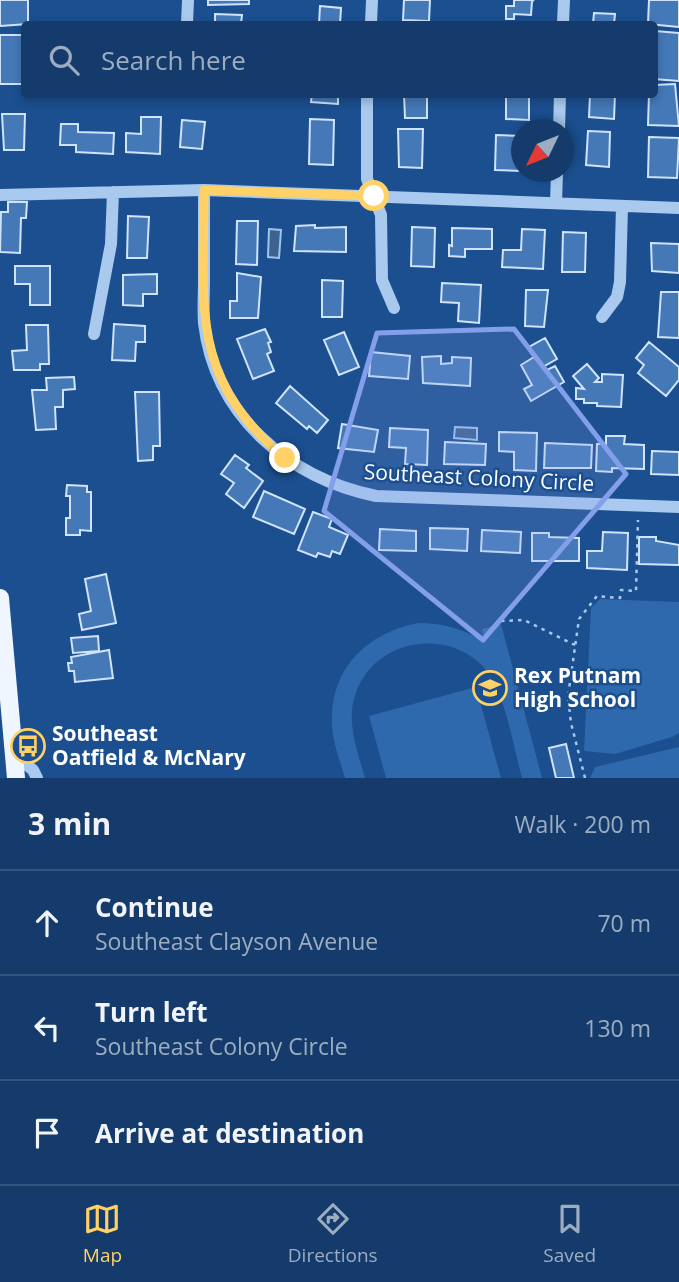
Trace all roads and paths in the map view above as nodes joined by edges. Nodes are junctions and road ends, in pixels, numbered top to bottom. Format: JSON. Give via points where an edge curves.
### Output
{"nodes":[{"id":1,"x":188,"y":0,"type":"edge"},
{"id":2,"x":372,"y":0,"type":"edge"},
{"id":3,"x":564,"y":0,"type":"edge"},
{"id":4,"x":187,"y":21,"type":"edge"},
{"id":5,"x":371,"y":21,"type":"edge"},
{"id":6,"x":563,"y":21,"type":"edge"},
{"id":7,"x":367,"y":98,"type":"edge"},
{"id":8,"x":560,"y":98,"type":"edge"},
{"id":9,"x":559,"y":119,"type":"edge"},
{"id":10,"x":557,"y":182,"type":"edge"},
{"id":11,"x":204,"y":190,"type":"junction"},
{"id":12,"x":113,"y":192,"type":"junction"},
{"id":13,"x":0,"y":195,"type":"edge"},
{"id":14,"x":374,"y":196,"type":"junction"},
{"id":15,"x":556,"y":203,"type":"junction"},
{"id":16,"x":622,"y":206,"type":"junction"},
{"id":17,"x":679,"y":208,"type":"edge"},
{"id":18,"x":394,"y":308,"type":"dead end"},
{"id":19,"x":601,"y":317,"type":"dead end"},
{"id":20,"x":94,"y":334,"type":"dead end"},
{"id":21,"x":638,"y":505,"type":"junction"},
{"id":22,"x":679,"y":507,"type":"edge"},
{"id":23,"x":0,"y":598,"type":"edge"},
{"id":24,"x":500,"y":621,"type":"dead end"},
{"id":25,"x":575,"y":645,"type":"junction"},
{"id":26,"x":6,"y":720,"type":"edge"},
{"id":27,"x":14,"y":754,"type":"junction"},
{"id":28,"x":16,"y":778,"type":"edge"},
{"id":29,"x":37,"y":778,"type":"edge"},
{"id":30,"x":585,"y":778,"type":"edge"}],
"edges":[{"from":1,"to":4,"type":"street"},
{"from":2,"to":5,"type":"street"},
{"from":3,"to":6,"type":"street"},
{"from":7,"to":14,"type":"street","via":[[367,178]]},
{"from":8,"to":9,"type":"street"},
{"from":10,"to":15,"type":"street"},
{"from":11,"to":12,"type":"street"},
{"from":11,"to":14,"type":"street"},
{"from":11,"to":21,"type":"street","name":"Southeast Colony Circle","via":[[204,322],[214,363],[249,425],[285,458],[328,483],[376,496]]},
{"from":12,"to":13,"type":"street"},
{"from":12,"to":20,"type":"street","via":[[111,244]]},
{"from":14,"to":15,"type":"street"},
{"from":14,"to":18,"type":"street","via":[[381,215],[382,280]]},
{"from":15,"to":16,"type":"street"},
{"from":16,"to":17,"type":"street"},
{"from":16,"to":19,"type":"street","via":[[620,282],[617,297]]},
{"from":21,"to":22,"type":"street","name":"Southeast Colony Circle"},
{"from":21,"to":25,"type":"path","via":[[636,591],[621,590],[620,598],[597,596],[579,619]]},
{"from":23,"to":26,"type":"main road"},
{"from":24,"to":25,"type":"path","via":[[524,620]]},
{"from":25,"to":30,"type":"path","via":[[568,695]]},
{"from":26,"to":27,"type":"main road"},
{"from":27,"to":28,"type":"main road"},
{"from":27,"to":29,"type":"street"}]}
